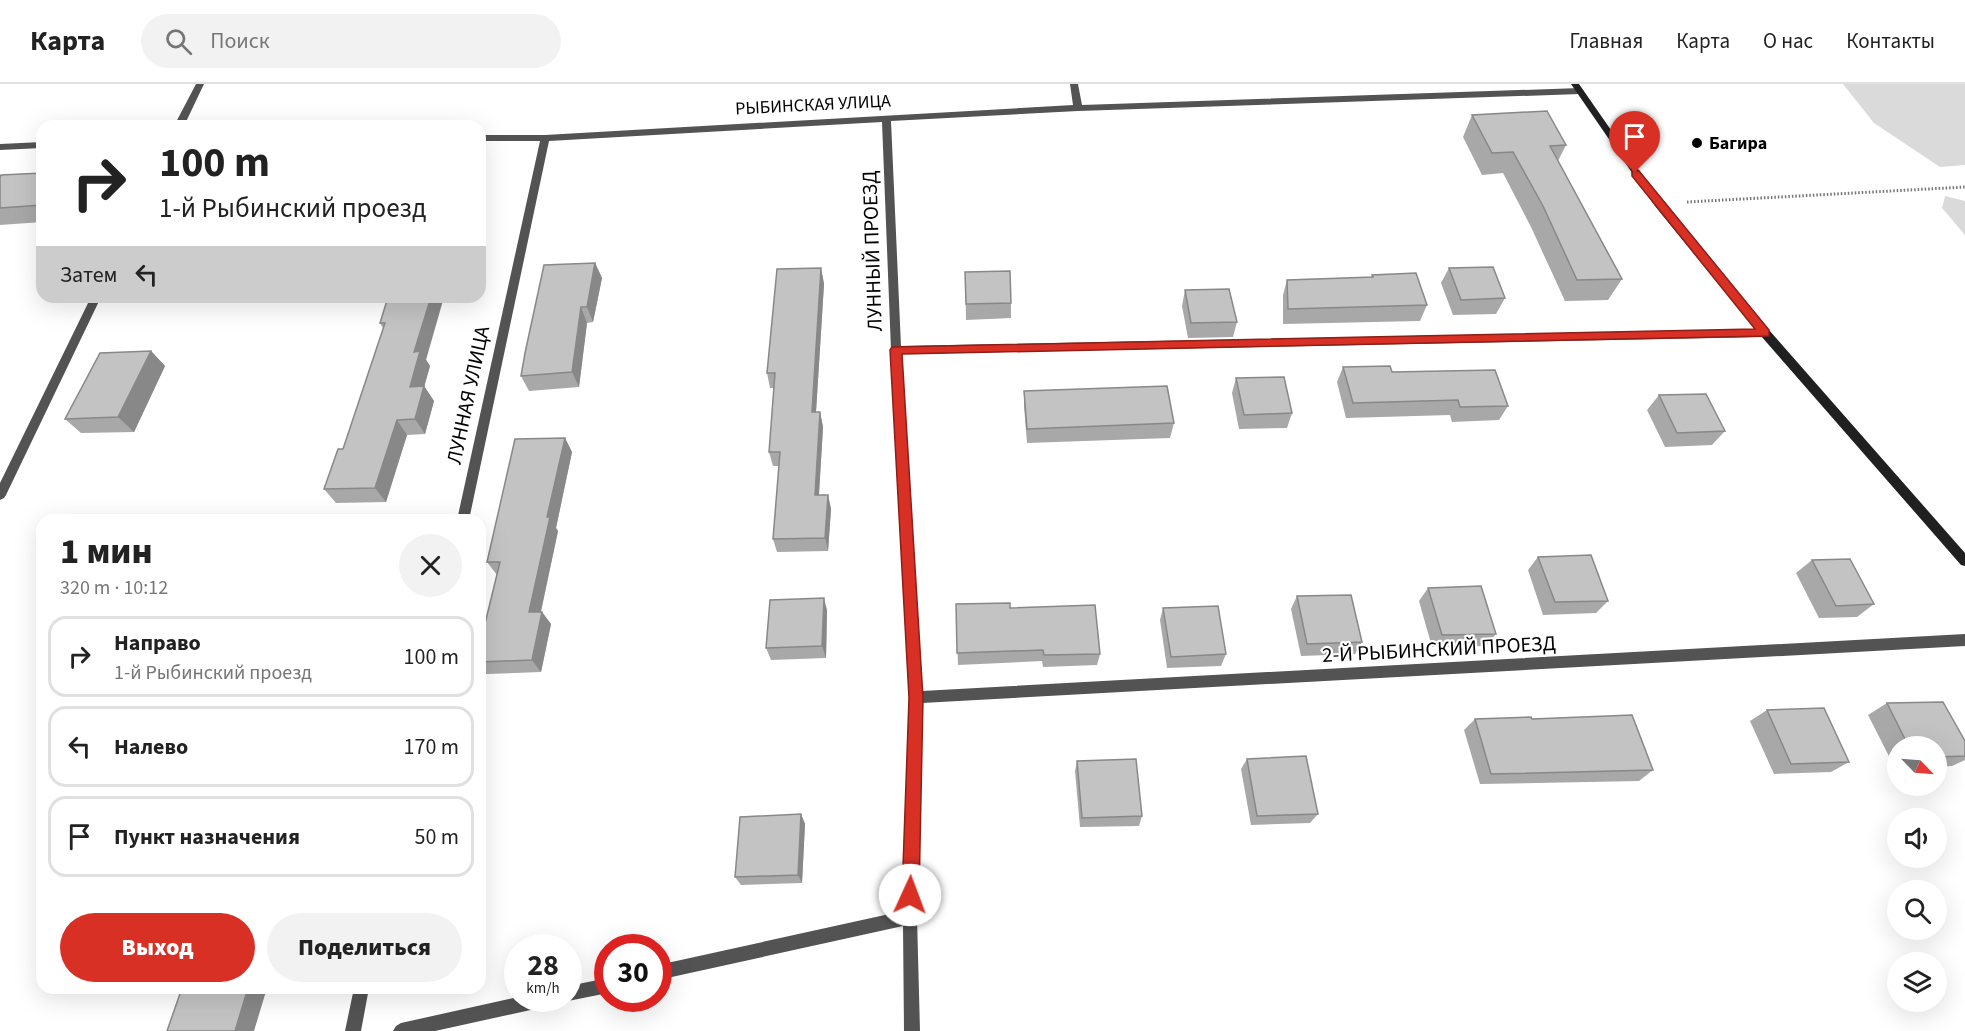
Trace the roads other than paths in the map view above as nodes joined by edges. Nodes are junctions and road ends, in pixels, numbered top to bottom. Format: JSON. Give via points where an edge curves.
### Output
{"nodes":[{"id":1,"x":200,"y":84,"type":"edge"},
{"id":2,"x":1074,"y":84,"type":"edge"},
{"id":3,"x":1578,"y":88,"type":"edge"},
{"id":4,"x":1078,"y":108,"type":"junction"},
{"id":5,"x":886,"y":118,"type":"junction"},
{"id":6,"x":182,"y":120,"type":"edge"},
{"id":7,"x":486,"y":138,"type":"edge"},
{"id":8,"x":545,"y":138,"type":"junction"},
{"id":9,"x":36,"y":145,"type":"edge"},
{"id":10,"x":0,"y":147,"type":"edge"},
{"id":11,"x":93,"y":303,"type":"edge"},
{"id":12,"x":1765,"y":333,"type":"junction"},
{"id":13,"x":896,"y":350,"type":"junction"},
{"id":14,"x":0,"y":495,"type":"edge"},
{"id":15,"x":464,"y":514,"type":"edge"},
{"id":16,"x":1965,"y":561,"type":"edge"},
{"id":17,"x":1965,"y":640,"type":"edge"},
{"id":18,"x":916,"y":698,"type":"junction"},
{"id":19,"x":910,"y":917,"type":"junction"},
{"id":20,"x":672,"y":971,"type":"edge"},
{"id":21,"x":361,"y":994,"type":"edge"},
{"id":22,"x":504,"y":1008,"type":"edge"},
{"id":23,"x":353,"y":1031,"type":"edge"},
{"id":24,"x":401,"y":1031,"type":"edge"},
{"id":25,"x":912,"y":1031,"type":"edge"}],
"edges":[{"from":1,"to":6,"type":"street"},
{"from":2,"to":4,"type":"street"},
{"from":3,"to":4,"type":"street","name":"РЫБИНСКАЯ УЛИЦА"},
{"from":3,"to":12,"type":"main road","via":[[1658,204]]},
{"from":4,"to":5,"type":"street","name":"РЫБИНСКАЯ УЛИЦА"},
{"from":5,"to":8,"type":"street","name":"РЫБИНСКАЯ УЛИЦА"},
{"from":5,"to":13,"type":"street","name":"ЛУННЫЙ ПРОЕЗД"},
{"from":7,"to":8,"type":"street","name":"РЫБИНСКАЯ УЛИЦА"},
{"from":8,"to":15,"type":"street","name":"ЛУННАЯ УЛИЦА"},
{"from":9,"to":10,"type":"street"},
{"from":11,"to":14,"type":"street"},
{"from":12,"to":13,"type":"street"},
{"from":12,"to":16,"type":"main road"},
{"from":13,"to":18,"type":"street","name":"ЛУННЫЙ ПРОЕЗД"},
{"from":17,"to":18,"type":"street","name":"2-Й РЫБИНСКИЙ ПРОЕЗД"},
{"from":18,"to":19,"type":"street","name":"ЛУННЫЙ ПРОЕЗД"},
{"from":19,"to":20,"type":"street"},
{"from":19,"to":25,"type":"street","name":"ЛУННЫЙ ПРОЕЗД"},
{"from":21,"to":23,"type":"street"},
{"from":22,"to":24,"type":"street"}]}
